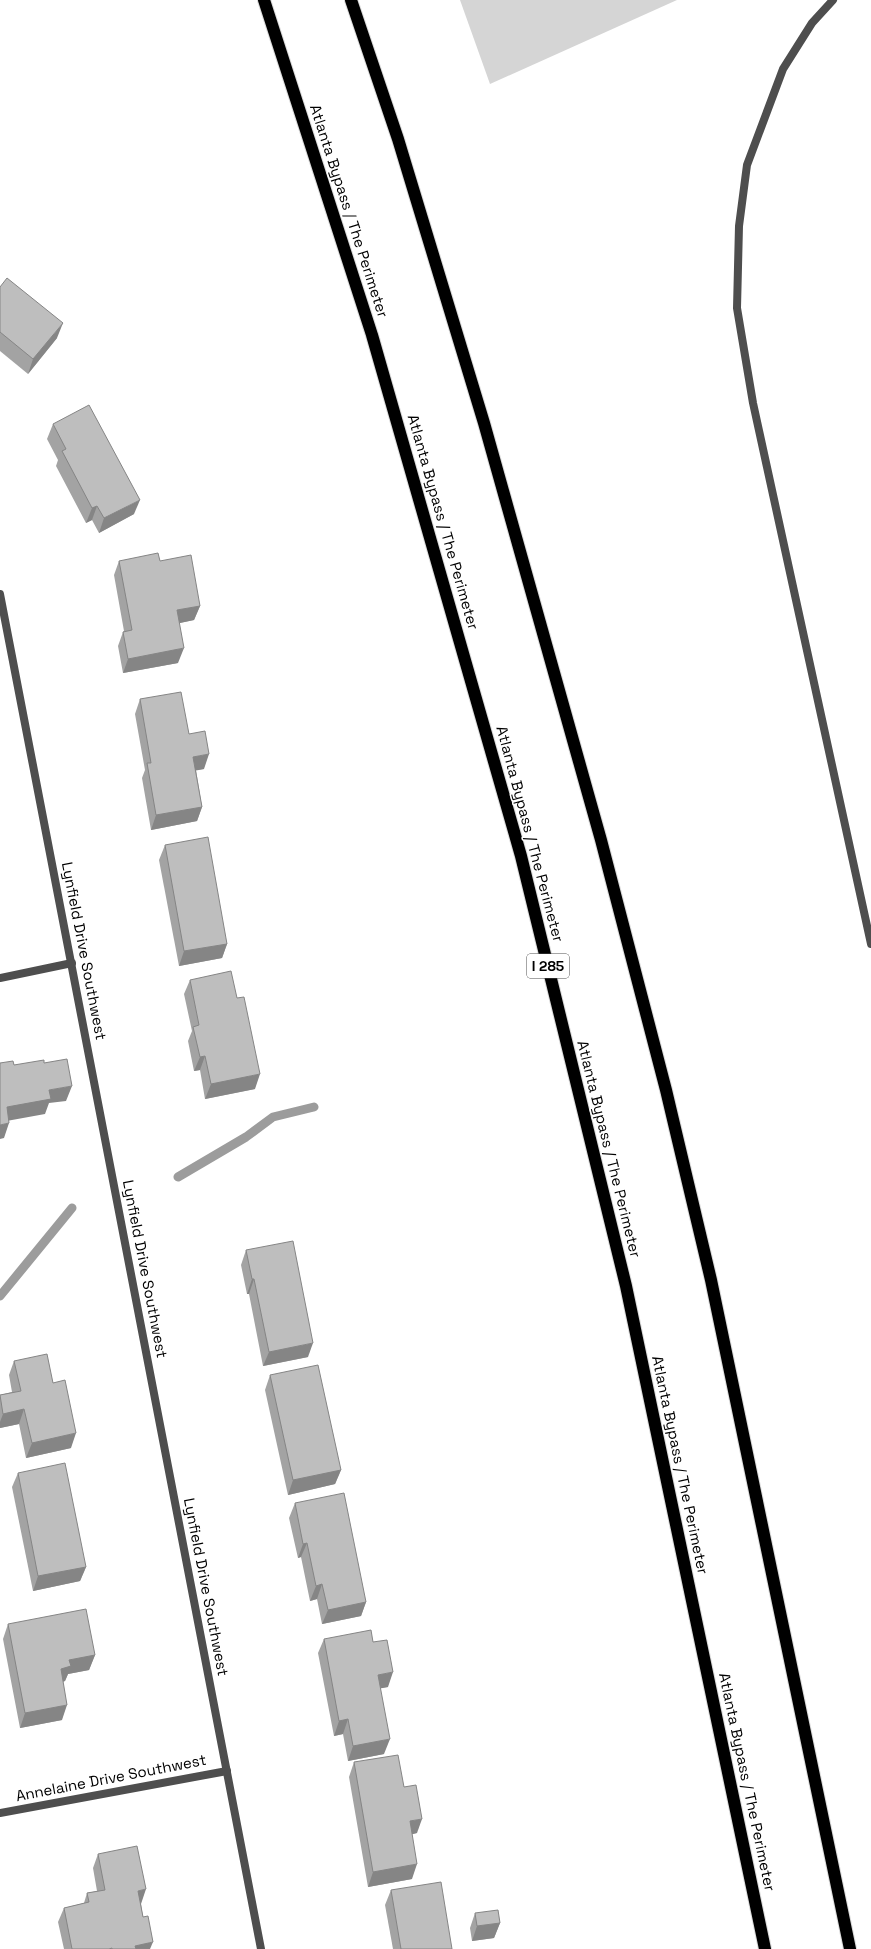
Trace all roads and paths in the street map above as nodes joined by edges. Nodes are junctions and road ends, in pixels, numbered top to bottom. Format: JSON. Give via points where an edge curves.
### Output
{"nodes":[{"id":1,"x":264,"y":0,"type":"edge"},
{"id":2,"x":351,"y":0,"type":"edge"},
{"id":3,"x":833,"y":0,"type":"edge"},
{"id":4,"x":0,"y":594,"type":"edge"},
{"id":5,"x":871,"y":944,"type":"edge"},
{"id":6,"x":72,"y":963,"type":"junction"},
{"id":7,"x":0,"y":978,"type":"edge"},
{"id":8,"x":227,"y":1771,"type":"junction"},
{"id":9,"x":0,"y":1813,"type":"edge"},
{"id":10,"x":261,"y":1949,"type":"edge"},
{"id":11,"x":765,"y":1949,"type":"edge"},
{"id":12,"x":850,"y":1949,"type":"edge"}],
"edges":[{"from":1,"to":11,"type":"highway","name":"Atlanta Bypass / The Perimeter","number":"I 285","via":[[372,335],[521,856],[626,1286]]},
{"from":2,"to":12,"type":"highway","via":[[398,139],[484,423],[601,840],[666,1090],[711,1280]]},
{"from":3,"to":5,"type":"street","via":[[812,23],[783,69],[747,165],[739,226],[737,308],[754,410]]},
{"from":4,"to":6,"type":"street","name":"Lynfield Drive Southwest"},
{"from":6,"to":7,"type":"street"},
{"from":6,"to":8,"type":"street","name":"Lynfield Drive Southwest"},
{"from":8,"to":9,"type":"street","name":"Annelaine Drive Southwest"},
{"from":8,"to":10,"type":"street","name":"Lynfield Drive Southwest"}]}
